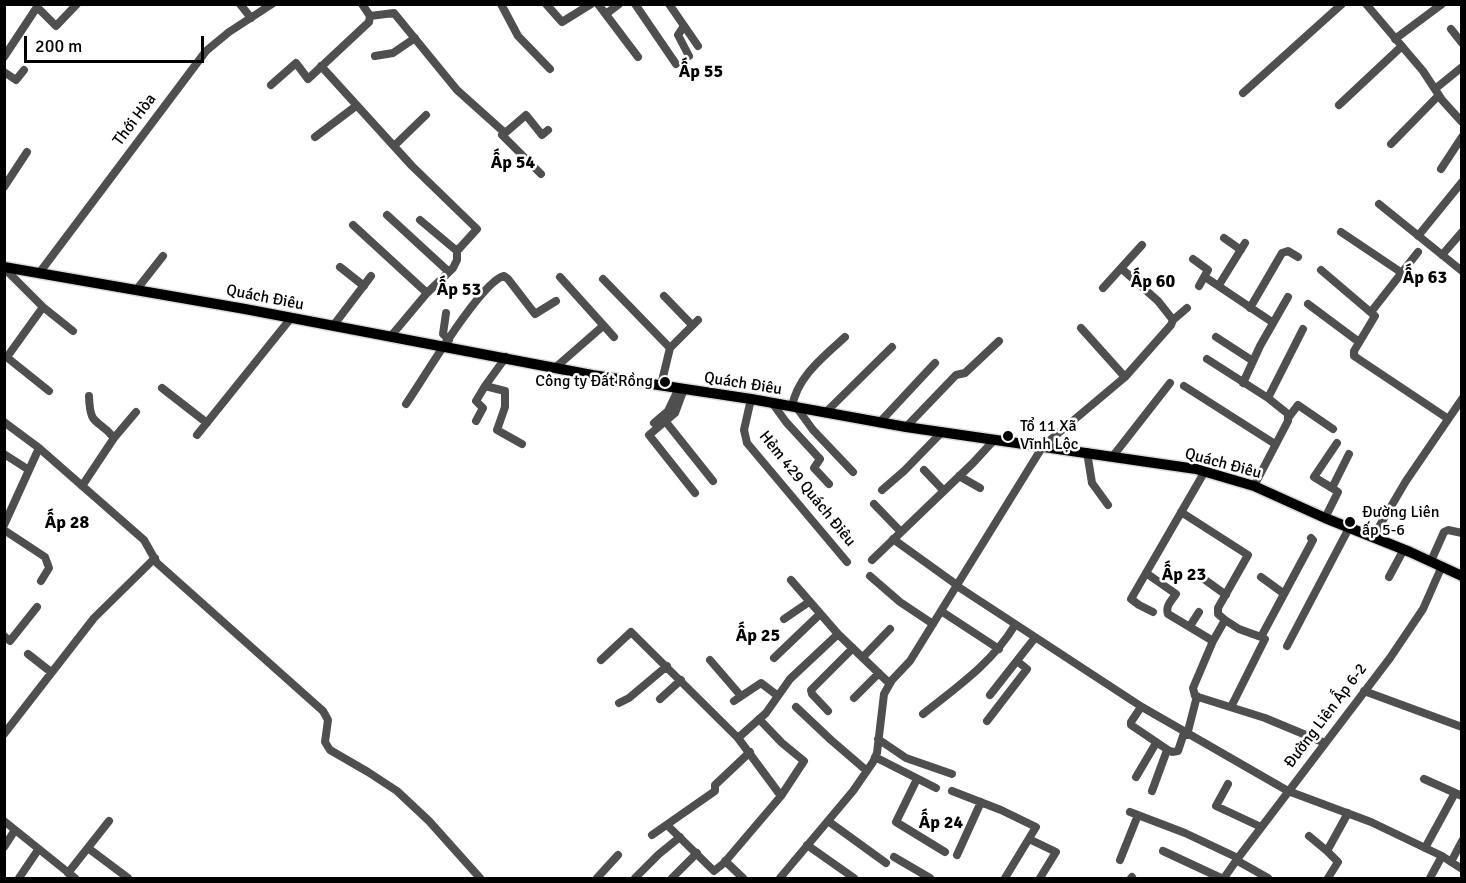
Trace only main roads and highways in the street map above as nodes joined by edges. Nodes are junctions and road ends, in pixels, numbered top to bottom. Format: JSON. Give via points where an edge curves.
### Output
{"nodes":[{"id":1,"x":4,"y":267,"type":"edge"},
{"id":2,"x":1461,"y":576,"type":"edge"}],
"edges":[{"from":1,"to":2,"type":"main road","name":"Quách Điêu","via":[[879,423],[1205,471],[1254,486]]}]}
